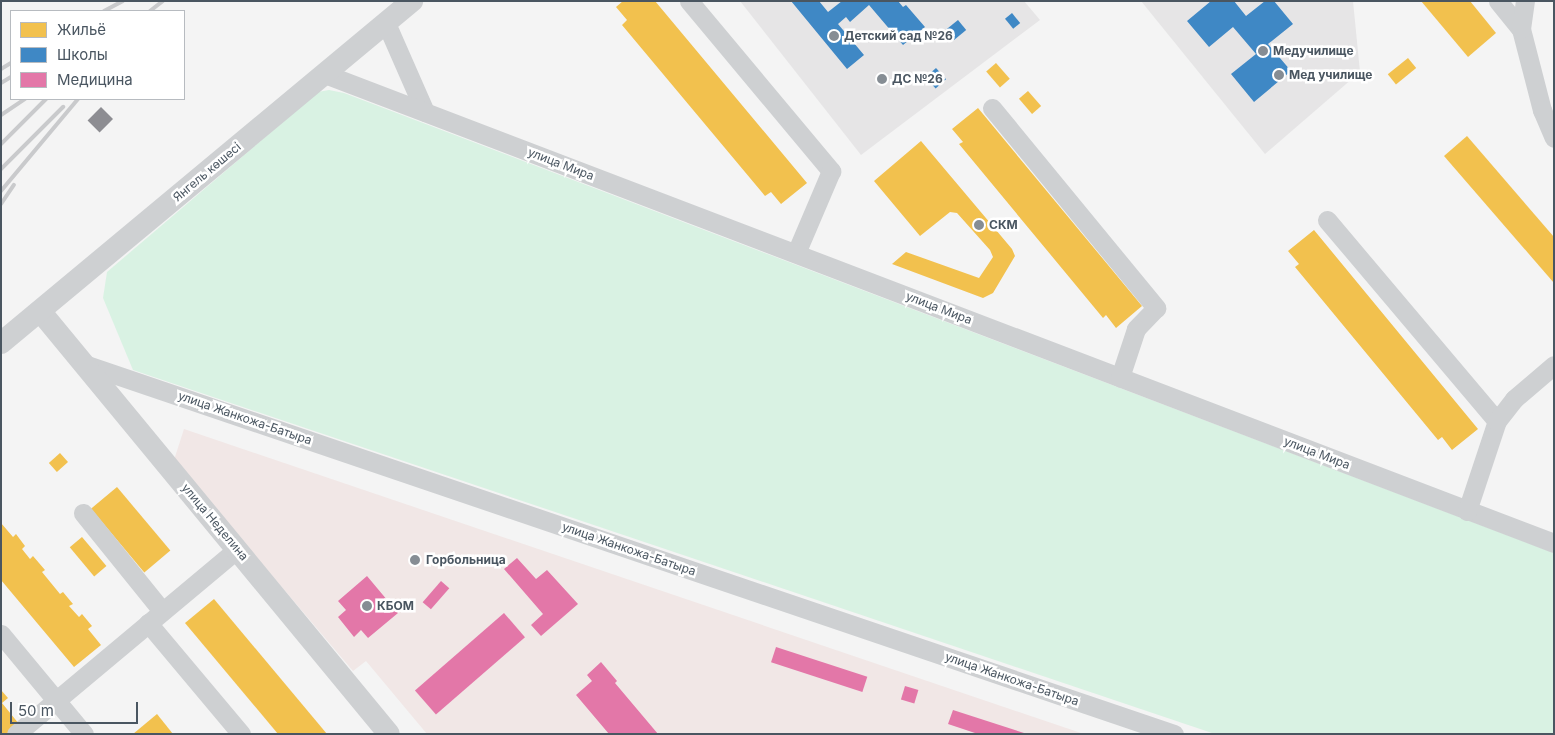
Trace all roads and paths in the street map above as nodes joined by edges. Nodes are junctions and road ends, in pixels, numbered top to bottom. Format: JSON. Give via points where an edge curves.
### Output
{"nodes":[{"id":1,"x":412,"y":1,"type":"edge"},
{"id":2,"x":689,"y":1,"type":"edge"},
{"id":3,"x":1498,"y":1,"type":"edge"},
{"id":4,"x":1525,"y":1,"type":"edge"},
{"id":5,"x":386,"y":23,"type":"junction"},
{"id":6,"x":1520,"y":29,"type":"junction"},
{"id":7,"x":325,"y":74,"type":"junction"},
{"id":8,"x":992,"y":108,"type":"dead end"},
{"id":9,"x":424,"y":112,"type":"junction"},
{"id":10,"x":1554,"y":138,"type":"edge"},
{"id":11,"x":1327,"y":220,"type":"dead end"},
{"id":12,"x":796,"y":253,"type":"junction"},
{"id":13,"x":40,"y":311,"type":"junction"},
{"id":14,"x":1,"y":344,"type":"edge"},
{"id":15,"x":84,"y":364,"type":"junction"},
{"id":16,"x":1554,"y":365,"type":"edge"},
{"id":17,"x":1120,"y":377,"type":"junction"},
{"id":18,"x":1497,"y":421,"type":"junction"},
{"id":19,"x":1467,"y":511,"type":"junction"},
{"id":20,"x":83,"y":513,"type":"dead end"},
{"id":21,"x":1554,"y":543,"type":"edge"},
{"id":22,"x":237,"y":549,"type":"junction"},
{"id":23,"x":155,"y":617,"type":"junction"},
{"id":24,"x":1,"y":634,"type":"edge"},
{"id":25,"x":56,"y":700,"type":"junction"},
{"id":26,"x":16,"y":734,"type":"edge"},
{"id":27,"x":84,"y":734,"type":"edge"},
{"id":28,"x":241,"y":734,"type":"edge"},
{"id":29,"x":389,"y":734,"type":"edge"},
{"id":30,"x":1174,"y":734,"type":"edge"}],
"edges":[{"from":1,"to":5,"type":"street","name":"Янгель көшесі"},
{"from":2,"to":12,"type":"street","via":[[831,171]]},
{"from":3,"to":6,"type":"street"},
{"from":4,"to":6,"type":"street"},
{"from":5,"to":7,"type":"street","name":"Янгель көшесі"},
{"from":5,"to":9,"type":"street"},
{"from":6,"to":10,"type":"street","via":[[1542,110]]},
{"from":7,"to":9,"type":"street","name":"улица Мира"},
{"from":7,"to":13,"type":"street","name":"Янгель көшесі"},
{"from":8,"to":17,"type":"street","via":[[1156,308],[1136,329]]},
{"from":9,"to":12,"type":"street","name":"улица Мира"},
{"from":11,"to":18,"type":"street"},
{"from":12,"to":17,"type":"street","name":"улица Мира"},
{"from":13,"to":14,"type":"street","name":"Янгель көшесі"},
{"from":13,"to":15,"type":"street","name":"улица Неделина"},
{"from":15,"to":22,"type":"street","name":"улица Неделина"},
{"from":15,"to":30,"type":"street","name":"улица Жанкожа-Батыра"},
{"from":16,"to":18,"type":"street","via":[[1514,399]]},
{"from":17,"to":19,"type":"street","name":"улица Мира"},
{"from":18,"to":19,"type":"street"},
{"from":19,"to":21,"type":"street","name":"улица Мира"},
{"from":20,"to":23,"type":"street"},
{"from":22,"to":23,"type":"street"},
{"from":22,"to":29,"type":"street","name":"улица Неделина"},
{"from":23,"to":25,"type":"street"},
{"from":23,"to":28,"type":"street"},
{"from":24,"to":25,"type":"street"},
{"from":25,"to":26,"type":"street"},
{"from":25,"to":27,"type":"street"}]}
